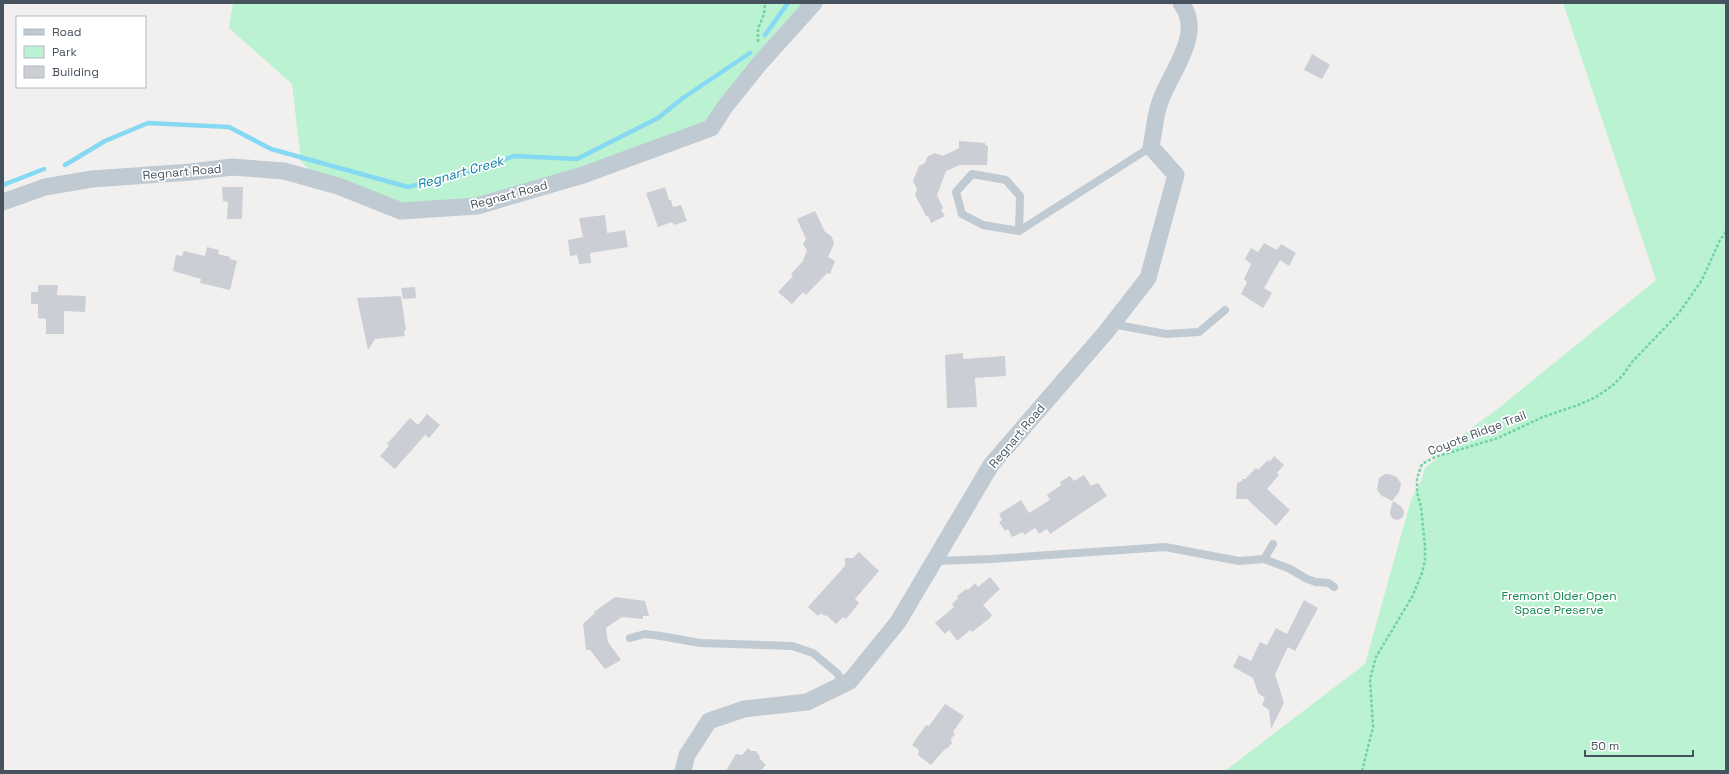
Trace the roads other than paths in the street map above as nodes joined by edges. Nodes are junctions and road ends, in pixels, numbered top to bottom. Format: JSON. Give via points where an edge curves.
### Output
{"nodes":[{"id":1,"x":814,"y":3,"type":"edge"},
{"id":2,"x":1181,"y":3,"type":"edge"},
{"id":3,"x":1151,"y":147,"type":"junction"},
{"id":4,"x":3,"y":202,"type":"edge"},
{"id":5,"x":1019,"y":231,"type":"junction"},
{"id":6,"x":1225,"y":310,"type":"dead end"},
{"id":7,"x":1112,"y":324,"type":"junction"},
{"id":8,"x":1273,"y":544,"type":"dead end"},
{"id":9,"x":1264,"y":559,"type":"junction"},
{"id":10,"x":934,"y":561,"type":"junction"},
{"id":11,"x":1334,"y":587,"type":"dead end"},
{"id":12,"x":630,"y":638,"type":"dead end"},
{"id":13,"x":844,"y":684,"type":"junction"},
{"id":14,"x":683,"y":771,"type":"edge"}],
"edges":[{"from":1,"to":4,"type":"street","name":"Regnart Road","via":[[760,63],[711,128],[583,175],[477,206],[401,211],[338,186],[284,171],[232,167],[92,178],[45,187]]},
{"from":2,"to":3,"type":"street","via":[[1187,11],[1189,29],[1186,45],[1159,102]]},
{"from":3,"to":5,"type":"lane"},
{"from":3,"to":7,"type":"street","name":"Regnart Road","via":[[1176,175],[1148,278]]},
{"from":5,"to":5,"type":"lane","via":[[983,225],[962,214],[956,192],[972,174],[1006,180],[1020,196]]},
{"from":6,"to":7,"type":"lane","via":[[1199,332],[1166,334]]},
{"from":7,"to":10,"type":"street","name":"Regnart Road","via":[[991,465]]},
{"from":8,"to":9,"type":"lane"},
{"from":9,"to":10,"type":"lane","via":[[1239,560],[1165,547]]},
{"from":9,"to":11,"type":"lane","via":[[1307,579],[1329,583]]},
{"from":10,"to":13,"type":"street","name":"Regnart Road","via":[[898,622],[850,681]]},
{"from":12,"to":13,"type":"lane","via":[[644,634],[700,644],[792,646],[813,653],[837,673]]},
{"from":13,"to":14,"type":"street","name":"Regnart Road","via":[[807,702],[744,709],[709,720],[687,755]]}]}
